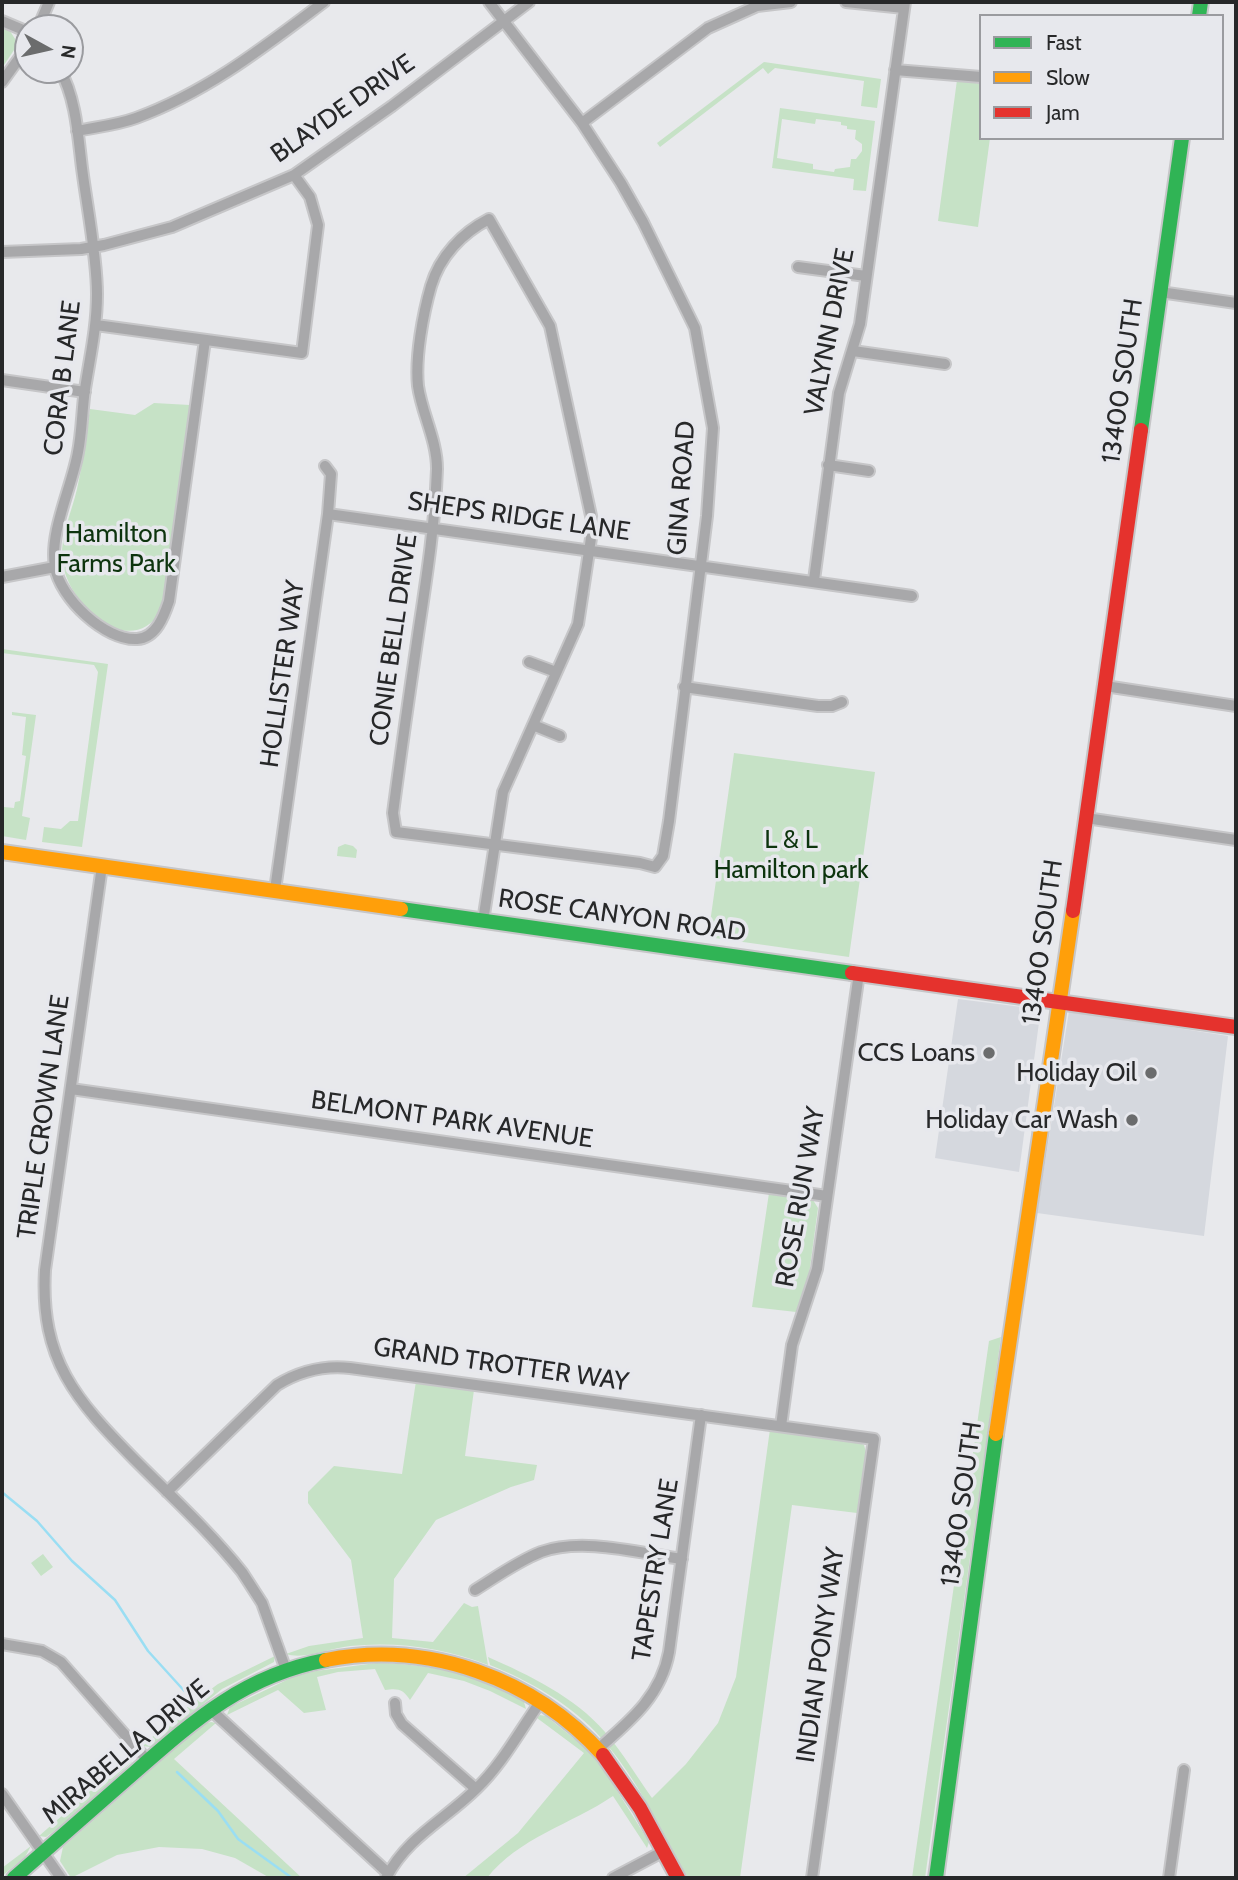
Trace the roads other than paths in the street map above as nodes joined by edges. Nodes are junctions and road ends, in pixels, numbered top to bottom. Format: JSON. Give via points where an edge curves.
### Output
{"nodes":[{"id":1,"x":324,"y":2,"type":"edge"},
{"id":2,"x":489,"y":2,"type":"edge"},
{"id":3,"x":529,"y":2,"type":"edge"},
{"id":4,"x":791,"y":2,"type":"edge"},
{"id":5,"x":846,"y":2,"type":"edge"},
{"id":6,"x":904,"y":5,"type":"edge"},
{"id":7,"x":504,"y":21,"type":"junction"},
{"id":8,"x":14,"y":65,"type":"edge"},
{"id":9,"x":895,"y":70,"type":"junction"},
{"id":10,"x":979,"y":77,"type":"edge"},
{"id":11,"x":2,"y":82,"type":"edge"},
{"id":12,"x":67,"y":84,"type":"edge"},
{"id":13,"x":582,"y":123,"type":"junction"},
{"id":14,"x":77,"y":131,"type":"junction"},
{"id":15,"x":1182,"y":140,"type":"edge"},
{"id":16,"x":294,"y":175,"type":"junction"},
{"id":17,"x":92,"y":248,"type":"junction"},
{"id":18,"x":2,"y":253,"type":"edge"},
{"id":19,"x":798,"y":267,"type":"dead end"},
{"id":20,"x":866,"y":276,"type":"junction"},
{"id":21,"x":1160,"y":292,"type":"junction"},
{"id":22,"x":1236,"y":303,"type":"edge"},
{"id":23,"x":96,"y":325,"type":"junction"},
{"id":24,"x":205,"y":340,"type":"junction"},
{"id":25,"x":853,"y":351,"type":"junction"},
{"id":26,"x":945,"y":364,"type":"dead end"},
{"id":27,"x":2,"y":380,"type":"edge"},
{"id":28,"x":85,"y":392,"type":"junction"},
{"id":29,"x":325,"y":466,"type":"dead end"},
{"id":30,"x":828,"y":466,"type":"junction"},
{"id":31,"x":869,"y":471,"type":"dead end"},
{"id":32,"x":328,"y":514,"type":"junction"},
{"id":33,"x":433,"y":528,"type":"junction"},
{"id":34,"x":590,"y":549,"type":"junction"},
{"id":35,"x":700,"y":565,"type":"junction"},
{"id":36,"x":55,"y":567,"type":"junction"},
{"id":37,"x":2,"y":577,"type":"edge"},
{"id":38,"x":814,"y":580,"type":"junction"},
{"id":39,"x":912,"y":596,"type":"dead end"},
{"id":40,"x":529,"y":662,"type":"dead end"},
{"id":41,"x":556,"y":672,"type":"junction"},
{"id":42,"x":1105,"y":686,"type":"junction"},
{"id":43,"x":684,"y":687,"type":"junction"},
{"id":44,"x":842,"y":702,"type":"dead end"},
{"id":45,"x":1236,"y":706,"type":"edge"},
{"id":46,"x":533,"y":725,"type":"junction"},
{"id":47,"x":560,"y":736,"type":"dead end"},
{"id":48,"x":1086,"y":818,"type":"junction"},
{"id":49,"x":1236,"y":840,"type":"edge"},
{"id":50,"x":495,"y":843,"type":"junction"},
{"id":51,"x":2,"y":852,"type":"edge"},
{"id":52,"x":102,"y":866,"type":"junction"},
{"id":53,"x":656,"y":867,"type":"joint"},
{"id":54,"x":275,"y":890,"type":"junction"},
{"id":55,"x":483,"y":921,"type":"junction"},
{"id":56,"x":859,"y":973,"type":"junction"},
{"id":57,"x":1060,"y":1002,"type":"junction"},
{"id":58,"x":1236,"y":1027,"type":"edge"},
{"id":59,"x":71,"y":1089,"type":"junction"},
{"id":60,"x":827,"y":1196,"type":"junction"},
{"id":61,"x":701,"y":1415,"type":"junction"},
{"id":62,"x":781,"y":1426,"type":"junction"},
{"id":63,"x":874,"y":1438,"type":"joint"},
{"id":64,"x":167,"y":1492,"type":"junction"},
{"id":65,"x":682,"y":1559,"type":"junction"},
{"id":66,"x":475,"y":1590,"type":"dead end"},
{"id":67,"x":2,"y":1644,"type":"edge"},
{"id":68,"x":286,"y":1670,"type":"junction"},
{"id":69,"x":541,"y":1701,"type":"junction"},
{"id":70,"x":395,"y":1703,"type":"dead end"},
{"id":71,"x":210,"y":1709,"type":"junction"},
{"id":72,"x":598,"y":1749,"type":"junction"},
{"id":73,"x":148,"y":1761,"type":"junction"},
{"id":74,"x":1184,"y":1770,"type":"dead end"},
{"id":75,"x":476,"y":1789,"type":"junction"},
{"id":76,"x":2,"y":1794,"type":"edge"},
{"id":77,"x":664,"y":1852,"type":"junction"},
{"id":78,"x":44,"y":1854,"type":"junction"},
{"id":79,"x":387,"y":1876,"type":"edge"},
{"id":80,"x":14,"y":1878,"type":"edge"},
{"id":81,"x":61,"y":1878,"type":"edge"},
{"id":82,"x":613,"y":1878,"type":"edge"},
{"id":83,"x":678,"y":1878,"type":"edge"},
{"id":84,"x":812,"y":1878,"type":"edge"},
{"id":85,"x":936,"y":1878,"type":"edge"},
{"id":86,"x":1169,"y":1878,"type":"edge"}],
"edges":[{"from":1,"to":14,"type":"street","via":[[230,72],[185,97],[133,119]]},
{"from":2,"to":7,"type":"street","name":"GINA ROAD"},
{"from":3,"to":7,"type":"street","name":"BLAYDE DRIVE"},
{"from":4,"to":13,"type":"street","via":[[757,6],[708,28]]},
{"from":5,"to":6,"type":"street"},
{"from":6,"to":9,"type":"street","name":"VALYNN DRIVE"},
{"from":7,"to":13,"type":"street","name":"GINA ROAD"},
{"from":7,"to":16,"type":"street","name":"BLAYDE DRIVE"},
{"from":8,"to":11,"type":"street"},
{"from":9,"to":10,"type":"street"},
{"from":9,"to":20,"type":"street","name":"VALYNN DRIVE"},
{"from":12,"to":14,"type":"street","name":"CORA B LANE"},
{"from":13,"to":35,"type":"street","name":"GINA ROAD","via":[[643,222],[695,328],[713,428]]},
{"from":14,"to":17,"type":"street","name":"CORA B LANE"},
{"from":15,"to":21,"type":"street","name":"13400 SOUTH"},
{"from":16,"to":17,"type":"street","name":"BLAYDE DRIVE","via":[[172,227]]},
{"from":16,"to":24,"type":"street","via":[[310,197],[318,225],[302,354]]},
{"from":17,"to":18,"type":"street","name":"BLAYDE DRIVE"},
{"from":17,"to":23,"type":"street","name":"CORA B LANE"},
{"from":19,"to":20,"type":"street"},
{"from":20,"to":25,"type":"street","name":"VALYNN DRIVE"},
{"from":21,"to":22,"type":"street"},
{"from":21,"to":42,"type":"street","name":"13400 SOUTH"},
{"from":23,"to":24,"type":"street"},
{"from":23,"to":28,"type":"street","name":"CORA B LANE"},
{"from":24,"to":36,"type":"street","via":[[169,601],[162,621],[142,639],[116,636],[75,605]]},
{"from":25,"to":26,"type":"street"},
{"from":25,"to":30,"type":"street","name":"VALYNN DRIVE","via":[[839,393]]},
{"from":27,"to":28,"type":"street"},
{"from":28,"to":36,"type":"street","name":"CORA B LANE"},
{"from":29,"to":32,"type":"street","name":"HOLLISTER WAY","via":[[331,474]]},
{"from":30,"to":31,"type":"street"},
{"from":30,"to":38,"type":"street","name":"VALYNN DRIVE"},
{"from":32,"to":33,"type":"street","name":"SHEPS RIDGE LANE"},
{"from":32,"to":54,"type":"street","name":"HOLLISTER WAY"},
{"from":33,"to":34,"type":"street","name":"SHEPS RIDGE LANE"},
{"from":33,"to":34,"type":"street","name":"CONIE BELL DRIVE","via":[[437,466],[418,385],[421,330],[442,262],[472,228],[489,219],[550,326],[593,525]]},
{"from":33,"to":50,"type":"street","name":"CONIE BELL DRIVE","via":[[393,813],[396,832]]},
{"from":34,"to":35,"type":"street","name":"SHEPS RIDGE LANE"},
{"from":34,"to":41,"type":"street","via":[[578,624]]},
{"from":35,"to":38,"type":"street","name":"SHEPS RIDGE LANE"},
{"from":35,"to":43,"type":"street","name":"GINA ROAD"},
{"from":36,"to":37,"type":"street"},
{"from":38,"to":39,"type":"street","name":"SHEPS RIDGE LANE"},
{"from":40,"to":41,"type":"street"},
{"from":41,"to":46,"type":"street"},
{"from":42,"to":45,"type":"street"},
{"from":42,"to":48,"type":"street","name":"13400 SOUTH"},
{"from":43,"to":44,"type":"street","via":[[818,706]]},
{"from":43,"to":53,"type":"street","name":"GINA ROAD","via":[[663,856]]},
{"from":46,"to":47,"type":"street"},
{"from":46,"to":50,"type":"street","via":[[503,792]]},
{"from":48,"to":49,"type":"street"},
{"from":48,"to":57,"type":"street","name":"13400 SOUTH"},
{"from":50,"to":53,"type":"street","name":"CONIE BELL DRIVE"},
{"from":50,"to":55,"type":"street"},
{"from":51,"to":52,"type":"street","name":"ROSE CANYON ROAD"},
{"from":52,"to":54,"type":"street","name":"ROSE CANYON ROAD"},
{"from":52,"to":59,"type":"street","name":"TRIPLE CROWN LANE"},
{"from":54,"to":55,"type":"street","name":"ROSE CANYON ROAD"},
{"from":55,"to":56,"type":"street","name":"ROSE CANYON ROAD"},
{"from":56,"to":57,"type":"street","name":"ROSE CANYON ROAD"},
{"from":56,"to":60,"type":"street","name":"ROSE RUN WAY"},
{"from":57,"to":58,"type":"street","name":"ROSE CANYON ROAD"},
{"from":57,"to":85,"type":"street","name":"13400 SOUTH","via":[[1009,1336]]},
{"from":59,"to":60,"type":"street","name":"BELMONT PARK AVENUE"},
{"from":59,"to":64,"type":"street","name":"TRIPLE CROWN LANE","via":[[45,1270],[50,1336],[61,1368],[84,1406]]},
{"from":60,"to":62,"type":"street","name":"ROSE RUN WAY","via":[[816,1276],[792,1345]]},
{"from":61,"to":62,"type":"street","name":"GRAND TROTTER WAY"},
{"from":61,"to":64,"type":"street","name":"GRAND TROTTER WAY","via":[[351,1368],[317,1368],[286,1379],[269,1392]]},
{"from":61,"to":65,"type":"street","name":"TAPESTRY LANE"},
{"from":62,"to":63,"type":"street","name":"GRAND TROTTER WAY"},
{"from":63,"to":84,"type":"street","name":"INDIAN PONY WAY"},
{"from":64,"to":68,"type":"street","name":"TRIPLE CROWN LANE","via":[[249,1582],[267,1615]]},
{"from":65,"to":66,"type":"street","via":[[560,1547],[530,1557]]},
{"from":65,"to":72,"type":"street","name":"TAPESTRY LANE","via":[[667,1663],[659,1685],[646,1704]]},
{"from":67,"to":73,"type":"street","via":[[42,1651],[61,1662]]},
{"from":68,"to":69,"type":"street","name":"MIRABELLA DRIVE","via":[[346,1656],[428,1657],[494,1676]]},
{"from":68,"to":71,"type":"street","name":"MIRABELLA DRIVE","via":[[243,1688]]},
{"from":69,"to":72,"type":"street","name":"MIRABELLA DRIVE"},
{"from":69,"to":75,"type":"street"},
{"from":70,"to":75,"type":"street","via":[[402,1724]]},
{"from":71,"to":73,"type":"street","name":"MIRABELLA DRIVE"},
{"from":71,"to":79,"type":"street"},
{"from":72,"to":77,"type":"street","name":"MIRABELLA DRIVE","via":[[623,1781]]},
{"from":73,"to":78,"type":"street","name":"MIRABELLA DRIVE"},
{"from":74,"to":86,"type":"street"},
{"from":75,"to":79,"type":"street","via":[[423,1832]]},
{"from":76,"to":78,"type":"street"},
{"from":77,"to":82,"type":"street"},
{"from":77,"to":83,"type":"street","name":"MIRABELLA DRIVE"},
{"from":78,"to":80,"type":"street","name":"MIRABELLA DRIVE"},
{"from":78,"to":81,"type":"street"}]}
